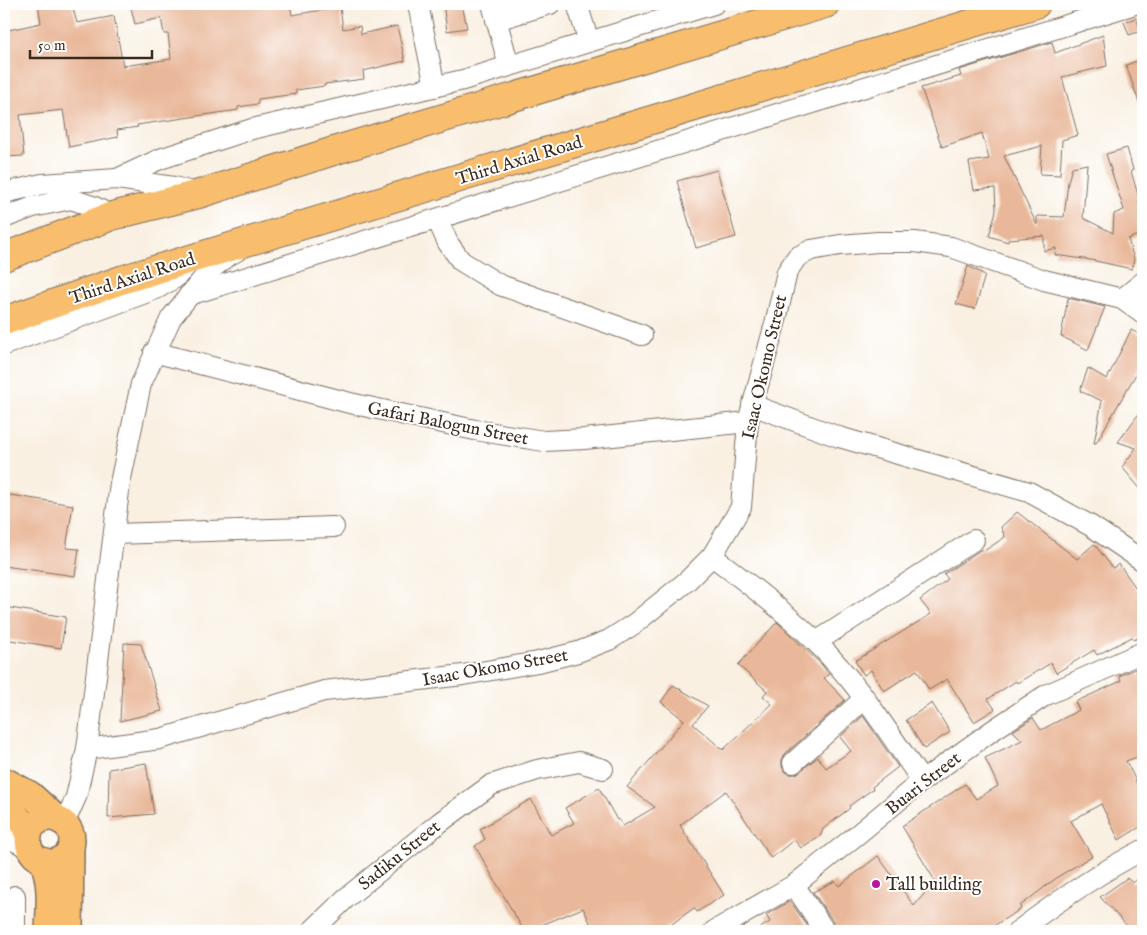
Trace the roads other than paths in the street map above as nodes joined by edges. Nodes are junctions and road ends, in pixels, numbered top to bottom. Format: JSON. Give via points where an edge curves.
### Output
{"nodes":[{"id":1,"x":418,"y":4,"type":"edge"},
{"id":2,"x":550,"y":4,"type":"edge"},
{"id":3,"x":577,"y":4,"type":"edge"},
{"id":4,"x":714,"y":4,"type":"edge"},
{"id":5,"x":825,"y":4,"type":"edge"},
{"id":6,"x":1036,"y":4,"type":"edge"},
{"id":7,"x":1045,"y":4,"type":"edge"},
{"id":8,"x":1135,"y":4,"type":"edge"},
{"id":9,"x":494,"y":12,"type":"edge"},
{"id":10,"x":1047,"y":31,"type":"junction"},
{"id":11,"x":589,"y":42,"type":"junction"},
{"id":12,"x":509,"y":66,"type":"junction"},
{"id":13,"x":435,"y":87,"type":"junction"},
{"id":14,"x":117,"y":179,"type":"junction"},
{"id":15,"x":4,"y":193,"type":"edge"},
{"id":16,"x":199,"y":194,"type":"junction"},
{"id":17,"x":112,"y":216,"type":"junction"},
{"id":18,"x":4,"y":218,"type":"edge"},
{"id":19,"x":437,"y":219,"type":"junction"},
{"id":20,"x":260,"y":238,"type":"junction"},
{"id":21,"x":4,"y":257,"type":"edge"},
{"id":22,"x":194,"y":258,"type":"junction"},
{"id":23,"x":1143,"y":282,"type":"edge"},
{"id":24,"x":189,"y":295,"type":"junction"},
{"id":25,"x":1122,"y":299,"type":"junction"},
{"id":26,"x":1143,"y":314,"type":"edge"},
{"id":27,"x":4,"y":320,"type":"edge"},
{"id":28,"x":642,"y":335,"type":"dead end"},
{"id":29,"x":4,"y":345,"type":"edge"},
{"id":30,"x":154,"y":352,"type":"junction"},
{"id":31,"x":750,"y":414,"type":"junction"},
{"id":32,"x":334,"y":527,"type":"dead end"},
{"id":33,"x":115,"y":534,"type":"junction"},
{"id":34,"x":974,"y":540,"type":"dead end"},
{"id":35,"x":712,"y":556,"type":"junction"},
{"id":36,"x":1143,"y":561,"type":"edge"},
{"id":37,"x":816,"y":642,"type":"junction"},
{"id":38,"x":1143,"y":652,"type":"edge"},
{"id":39,"x":865,"y":698,"type":"junction"},
{"id":40,"x":87,"y":749,"type":"junction"},
{"id":41,"x":793,"y":763,"type":"dead end"},
{"id":42,"x":603,"y":768,"type":"dead end"},
{"id":43,"x":4,"y":780,"type":"edge"},
{"id":44,"x":922,"y":781,"type":"junction"},
{"id":45,"x":4,"y":800,"type":"edge"},
{"id":46,"x":62,"y":822,"type":"junction"},
{"id":47,"x":4,"y":836,"type":"edge"},
{"id":48,"x":71,"y":849,"type":"junction"},
{"id":49,"x":34,"y":850,"type":"junction"},
{"id":50,"x":1143,"y":850,"type":"edge"},
{"id":51,"x":794,"y":885,"type":"junction"},
{"id":52,"x":15,"y":896,"type":"dead end"},
{"id":53,"x":14,"y":931,"type":"edge"},
{"id":54,"x":48,"y":931,"type":"edge"},
{"id":55,"x":70,"y":931,"type":"edge"},
{"id":56,"x":312,"y":931,"type":"edge"},
{"id":57,"x":714,"y":931,"type":"edge"},
{"id":58,"x":825,"y":931,"type":"edge"},
{"id":59,"x":1018,"y":931,"type":"edge"}],
"edges":[{"from":1,"to":13,"type":"street"},
{"from":2,"to":9,"type":"street"},
{"from":3,"to":11,"type":"street"},
{"from":4,"to":11,"type":"street"},
{"from":5,"to":16,"type":"highway"},
{"from":6,"to":20,"type":"highway","name":"Third Axial Road"},
{"from":7,"to":10,"type":"street"},
{"from":8,"to":10,"type":"street"},
{"from":9,"to":12,"type":"street"},
{"from":10,"to":19,"type":"street"},
{"from":11,"to":12,"type":"street"},
{"from":12,"to":13,"type":"street"},
{"from":13,"to":14,"type":"street","via":[[252,129],[160,159]]},
{"from":14,"to":15,"type":"street","via":[[42,184]]},
{"from":14,"to":16,"type":"street"},
{"from":16,"to":17,"type":"highway"},
{"from":17,"to":18,"type":"street","via":[[71,200],[33,207]]},
{"from":17,"to":21,"type":"highway"},
{"from":19,"to":24,"type":"street"},
{"from":19,"to":28,"type":"street","via":[[461,261],[500,285]]},
{"from":20,"to":22,"type":"highway","name":"Third Axial Road"},
{"from":20,"to":24,"type":"street","via":[[222,260]]},
{"from":22,"to":27,"type":"highway","name":"Third Axial Road"},
{"from":22,"to":29,"type":"street","via":[[175,278],[156,290]]},
{"from":23,"to":25,"type":"street"},
{"from":24,"to":30,"type":"street","via":[[170,318]]},
{"from":25,"to":26,"type":"street","name":"Isaac Okomo Street"},
{"from":25,"to":31,"type":"street","name":"Isaac Okomo Street","via":[[1044,280],[951,247],[878,242],[812,250],[798,257],[787,272]]},
{"from":30,"to":31,"type":"street","name":"Gafari Balogun Street","via":[[350,403],[544,441],[594,438]]},
{"from":30,"to":33,"type":"street","via":[[141,384],[130,431]]},
{"from":31,"to":35,"type":"street","name":"Isaac Okomo Street","via":[[741,507]]},
{"from":31,"to":36,"type":"street","via":[[1029,492],[1091,526]]},
{"from":32,"to":33,"type":"street"},
{"from":33,"to":40,"type":"street"},
{"from":34,"to":37,"type":"street"},
{"from":35,"to":37,"type":"street","via":[[762,594]]},
{"from":35,"to":40,"type":"street","name":"Isaac Okomo Street","via":[[634,624],[609,640],[578,652],[463,675],[324,691],[160,739]]},
{"from":37,"to":39,"type":"street"},
{"from":38,"to":44,"type":"street","name":"Buari Street","via":[[1046,696]]},
{"from":39,"to":41,"type":"street"},
{"from":39,"to":44,"type":"street"},
{"from":40,"to":46,"type":"street","via":[[76,797]]},
{"from":42,"to":56,"type":"street","name":"Sadiku Street","via":[[580,762],[537,770],[491,785],[346,898]]},
{"from":43,"to":46,"type":"main road","via":[[30,794]]},
{"from":44,"to":51,"type":"street","name":"Buari Street"},
{"from":45,"to":49,"type":"main road","via":[[22,822]]},
{"from":46,"to":48,"type":"main road","via":[[72,834]]},
{"from":46,"to":49,"type":"main road","via":[[42,820],[31,830]]},
{"from":47,"to":49,"type":"street"},
{"from":48,"to":49,"type":"main road","via":[[63,858],[49,862]]},
{"from":48,"to":55,"type":"main road"},
{"from":49,"to":54,"type":"main road","via":[[48,879]]},
{"from":50,"to":59,"type":"street","via":[[1063,897]]},
{"from":51,"to":57,"type":"street","name":"Buari Street"},
{"from":51,"to":58,"type":"street"},
{"from":52,"to":53,"type":"street"}]}
